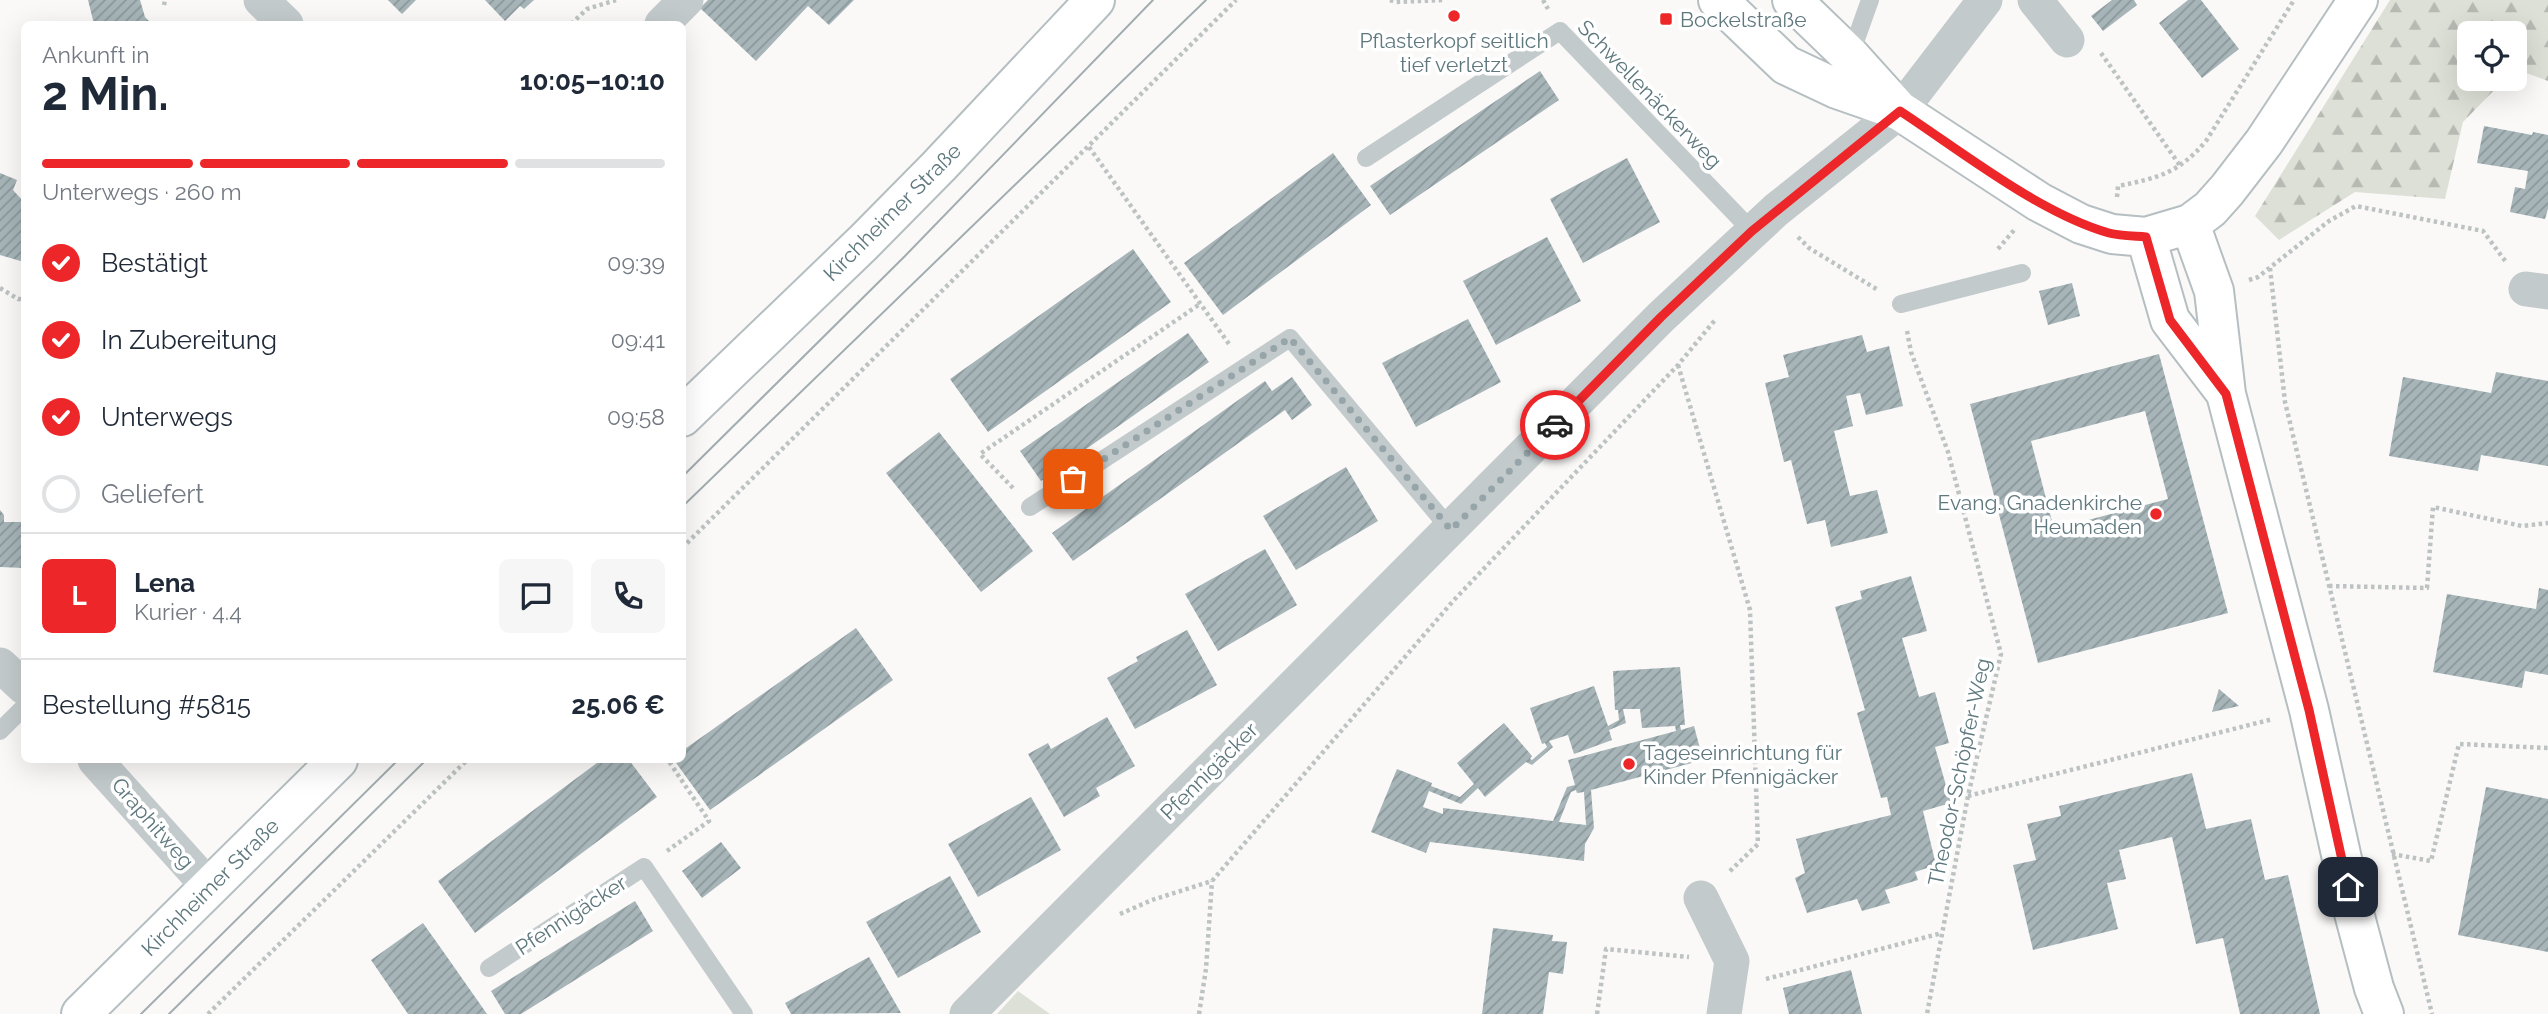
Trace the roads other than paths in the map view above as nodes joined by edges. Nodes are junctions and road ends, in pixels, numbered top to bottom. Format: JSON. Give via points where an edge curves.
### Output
{"nodes":[{"id":1,"x":261,"y":0,"type":"edge"},
{"id":2,"x":686,"y":0,"type":"edge"},
{"id":3,"x":1095,"y":0,"type":"edge"},
{"id":4,"x":1718,"y":0,"type":"edge"},
{"id":5,"x":1792,"y":0,"type":"edge"},
{"id":6,"x":1870,"y":0,"type":"edge"},
{"id":7,"x":1985,"y":0,"type":"edge"},
{"id":8,"x":2035,"y":0,"type":"edge"},
{"id":9,"x":2358,"y":0,"type":"edge"},
{"id":10,"x":283,"y":21,"type":"edge"},
{"id":11,"x":665,"y":21,"type":"edge"},
{"id":12,"x":2067,"y":40,"type":"road end"},
{"id":13,"x":1850,"y":56,"type":"junction"},
{"id":14,"x":1900,"y":111,"type":"junction"},
{"id":15,"x":1366,"y":158,"type":"dead end"},
{"id":16,"x":2190,"y":224,"type":"junction"},
{"id":17,"x":1752,"y":231,"type":"junction"},
{"id":18,"x":2129,"y":235,"type":"junction"},
{"id":19,"x":2022,"y":273,"type":"dead end"},
{"id":20,"x":1900,"y":304,"type":"road end"},
{"id":21,"x":2226,"y":394,"type":"junction"},
{"id":22,"x":686,"y":413,"type":"edge"},
{"id":23,"x":1030,"y":507,"type":"road end"},
{"id":24,"x":1451,"y":530,"type":"junction"},
{"id":25,"x":0,"y":665,"type":"edge"},
{"id":26,"x":21,"y":684,"type":"edge"},
{"id":27,"x":21,"y":710,"type":"edge"},
{"id":28,"x":0,"y":731,"type":"edge"},
{"id":29,"x":98,"y":763,"type":"edge"},
{"id":30,"x":335,"y":763,"type":"edge"},
{"id":31,"x":209,"y":888,"type":"junction"},
{"id":32,"x":1701,"y":898,"type":"road end"},
{"id":33,"x":489,"y":968,"type":"dead end"},
{"id":34,"x":1728,"y":988,"type":"edge"},
{"id":35,"x":81,"y":1014,"type":"edge"},
{"id":36,"x":744,"y":1014,"type":"edge"},
{"id":37,"x":967,"y":1014,"type":"edge"},
{"id":38,"x":2384,"y":1014,"type":"edge"}],
"edges":[{"from":1,"to":10,"type":"street"},
{"from":2,"to":11,"type":"street"},
{"from":3,"to":22,"type":"main road","name":"Kirchheimer Straße","via":[[873,234]]},
{"from":4,"to":14,"type":"main road","via":[[1786,65]]},
{"from":5,"to":13,"type":"main road"},
{"from":6,"to":13,"type":"lane"},
{"from":7,"to":14,"type":"street"},
{"from":8,"to":12,"type":"street"},
{"from":9,"to":16,"type":"main road","via":[[2264,142],[2218,200]]},
{"from":13,"to":14,"type":"main road"},
{"from":14,"to":17,"type":"street","name":"Pfennigäcker"},
{"from":14,"to":18,"type":"main road","via":[[2039,202],[2081,224]]},
{"from":15,"to":17,"type":"lane","name":"Schwellenäckerweg","via":[[1560,32]]},
{"from":16,"to":18,"type":"main road"},
{"from":16,"to":21,"type":"main road","via":[[2214,291]]},
{"from":17,"to":24,"type":"street","name":"Pfennigäcker"},
{"from":18,"to":21,"type":"main road","via":[[2170,320]]},
{"from":19,"to":20,"type":"lane"},
{"from":21,"to":38,"type":"main road","via":[[2309,710],[2354,913]]},
{"from":23,"to":24,"type":"lane","via":[[1290,338]]},
{"from":24,"to":37,"type":"street","name":"Pfennigäcker"},
{"from":25,"to":26,"type":"street"},
{"from":27,"to":28,"type":"lane"},
{"from":29,"to":31,"type":"street","name":"Graphitweg"},
{"from":30,"to":31,"type":"main road","name":"Kirchheimer Straße"},
{"from":31,"to":35,"type":"main road","name":"Kirchheimer Straße"},
{"from":32,"to":34,"type":"street"},
{"from":33,"to":36,"type":"lane","name":"Pfennigäcker","via":[[644,867]]}]}
